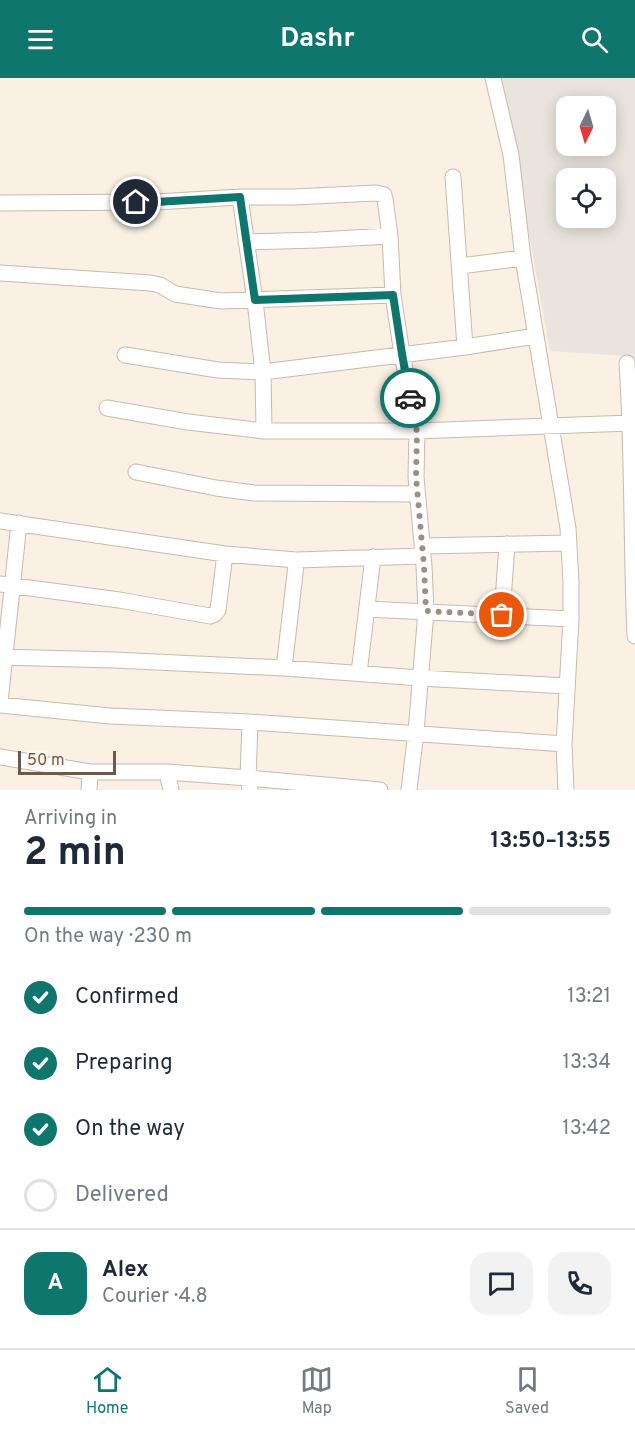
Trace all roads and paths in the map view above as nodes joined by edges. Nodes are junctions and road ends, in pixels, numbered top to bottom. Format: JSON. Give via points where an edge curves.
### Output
{"nodes":[{"id":1,"x":493,"y":78,"type":"edge"},
{"id":2,"x":453,"y":177,"type":"dead end"},
{"id":3,"x":240,"y":197,"type":"junction"},
{"id":4,"x":0,"y":202,"type":"edge"},
{"id":5,"x":390,"y":236,"type":"junction"},
{"id":6,"x":246,"y":242,"type":"junction"},
{"id":7,"x":523,"y":258,"type":"junction"},
{"id":8,"x":460,"y":266,"type":"junction"},
{"id":9,"x":0,"y":273,"type":"edge"},
{"id":10,"x":393,"y":295,"type":"junction"},
{"id":11,"x":255,"y":300,"type":"junction"},
{"id":12,"x":536,"y":336,"type":"junction"},
{"id":13,"x":465,"y":346,"type":"junction"},
{"id":14,"x":402,"y":354,"type":"junction"},
{"id":15,"x":125,"y":355,"type":"dead end"},
{"id":16,"x":627,"y":363,"type":"dead end"},
{"id":17,"x":263,"y":372,"type":"junction"},
{"id":18,"x":107,"y":408,"type":"dead end"},
{"id":19,"x":631,"y":423,"type":"junction"},
{"id":20,"x":550,"y":425,"type":"junction"},
{"id":21,"x":264,"y":431,"type":"junction"},
{"id":22,"x":417,"y":432,"type":"junction"},
{"id":23,"x":136,"y":472,"type":"dead end"},
{"id":24,"x":417,"y":494,"type":"junction"},
{"id":25,"x":0,"y":521,"type":"edge"},
{"id":26,"x":19,"y":523,"type":"junction"},
{"id":27,"x":569,"y":543,"type":"junction"},
{"id":28,"x":507,"y":544,"type":"junction"},
{"id":29,"x":422,"y":551,"type":"junction"},
{"id":30,"x":225,"y":554,"type":"junction"},
{"id":31,"x":373,"y":557,"type":"junction"},
{"id":32,"x":296,"y":560,"type":"junction"},
{"id":33,"x":6,"y":584,"type":"edge"},
{"id":34,"x":367,"y":609,"type":"junction"},
{"id":35,"x":426,"y":611,"type":"junction"},
{"id":36,"x":502,"y":615,"type":"junction"},
{"id":37,"x":571,"y":619,"type":"junction"},
{"id":38,"x":635,"y":636,"type":"edge"},
{"id":39,"x":2,"y":657,"type":"edge"},
{"id":40,"x":284,"y":668,"type":"junction"},
{"id":41,"x":359,"y":674,"type":"junction"},
{"id":42,"x":420,"y":678,"type":"junction"},
{"id":43,"x":567,"y":686,"type":"junction"},
{"id":44,"x":0,"y":703,"type":"edge"},
{"id":45,"x":250,"y":722,"type":"junction"},
{"id":46,"x":416,"y":732,"type":"junction"},
{"id":47,"x":564,"y":744,"type":"junction"},
{"id":48,"x":0,"y":757,"type":"edge"},
{"id":49,"x":90,"y":772,"type":"junction"},
{"id":50,"x":167,"y":772,"type":"junction"},
{"id":51,"x":249,"y":784,"type":"edge"},
{"id":52,"x":89,"y":790,"type":"edge"},
{"id":53,"x":171,"y":790,"type":"edge"},
{"id":54,"x":380,"y":790,"type":"edge"},
{"id":55,"x":409,"y":790,"type":"edge"},
{"id":56,"x":566,"y":790,"type":"edge"}],
"edges":[{"from":1,"to":7,"type":"street","via":[[511,154]]},
{"from":2,"to":8,"type":"street"},
{"from":3,"to":4,"type":"street","via":[[156,202]]},
{"from":3,"to":5,"type":"street","via":[[381,193]]},
{"from":3,"to":6,"type":"street"},
{"from":5,"to":6,"type":"street"},
{"from":5,"to":10,"type":"street"},
{"from":6,"to":11,"type":"street"},
{"from":7,"to":8,"type":"street"},
{"from":7,"to":12,"type":"street"},
{"from":8,"to":13,"type":"street"},
{"from":9,"to":11,"type":"street","via":[[150,283],[175,294],[221,301]]},
{"from":10,"to":11,"type":"street"},
{"from":10,"to":14,"type":"street"},
{"from":11,"to":17,"type":"street"},
{"from":12,"to":13,"type":"street"},
{"from":12,"to":20,"type":"street"},
{"from":13,"to":14,"type":"street"},
{"from":14,"to":17,"type":"street"},
{"from":14,"to":22,"type":"street"},
{"from":15,"to":17,"type":"street","via":[[218,370]]},
{"from":16,"to":19,"type":"street"},
{"from":17,"to":21,"type":"street"},
{"from":18,"to":21,"type":"street"},
{"from":19,"to":20,"type":"street"},
{"from":19,"to":38,"type":"street"},
{"from":20,"to":22,"type":"street"},
{"from":20,"to":27,"type":"street"},
{"from":21,"to":22,"type":"street"},
{"from":22,"to":24,"type":"street"},
{"from":23,"to":24,"type":"street","via":[[254,493]]},
{"from":24,"to":29,"type":"street"},
{"from":25,"to":26,"type":"street"},
{"from":26,"to":30,"type":"street"},
{"from":26,"to":33,"type":"street"},
{"from":27,"to":28,"type":"street"},
{"from":27,"to":37,"type":"street"},
{"from":28,"to":29,"type":"street"},
{"from":28,"to":36,"type":"street"},
{"from":29,"to":31,"type":"street"},
{"from":29,"to":35,"type":"street"},
{"from":30,"to":32,"type":"street"},
{"from":30,"to":33,"type":"street","via":[[218,610],[210,616]]},
{"from":31,"to":32,"type":"street"},
{"from":31,"to":34,"type":"street"},
{"from":32,"to":40,"type":"street"},
{"from":33,"to":39,"type":"street"},
{"from":34,"to":35,"type":"street"},
{"from":34,"to":41,"type":"street"},
{"from":35,"to":36,"type":"street"},
{"from":35,"to":42,"type":"street"},
{"from":36,"to":37,"type":"street"},
{"from":37,"to":43,"type":"street"},
{"from":39,"to":40,"type":"street"},
{"from":39,"to":44,"type":"street"},
{"from":40,"to":41,"type":"street"},
{"from":41,"to":42,"type":"street"},
{"from":42,"to":43,"type":"street"},
{"from":42,"to":46,"type":"street"},
{"from":43,"to":47,"type":"street"},
{"from":44,"to":45,"type":"street","via":[[110,716]]},
{"from":45,"to":46,"type":"street"},
{"from":45,"to":51,"type":"street"},
{"from":46,"to":47,"type":"street"},
{"from":46,"to":55,"type":"street"},
{"from":47,"to":56,"type":"street"},
{"from":48,"to":49,"type":"street"},
{"from":49,"to":50,"type":"street"},
{"from":49,"to":52,"type":"street"},
{"from":50,"to":51,"type":"street"},
{"from":50,"to":53,"type":"street"},
{"from":51,"to":54,"type":"street"}]}
